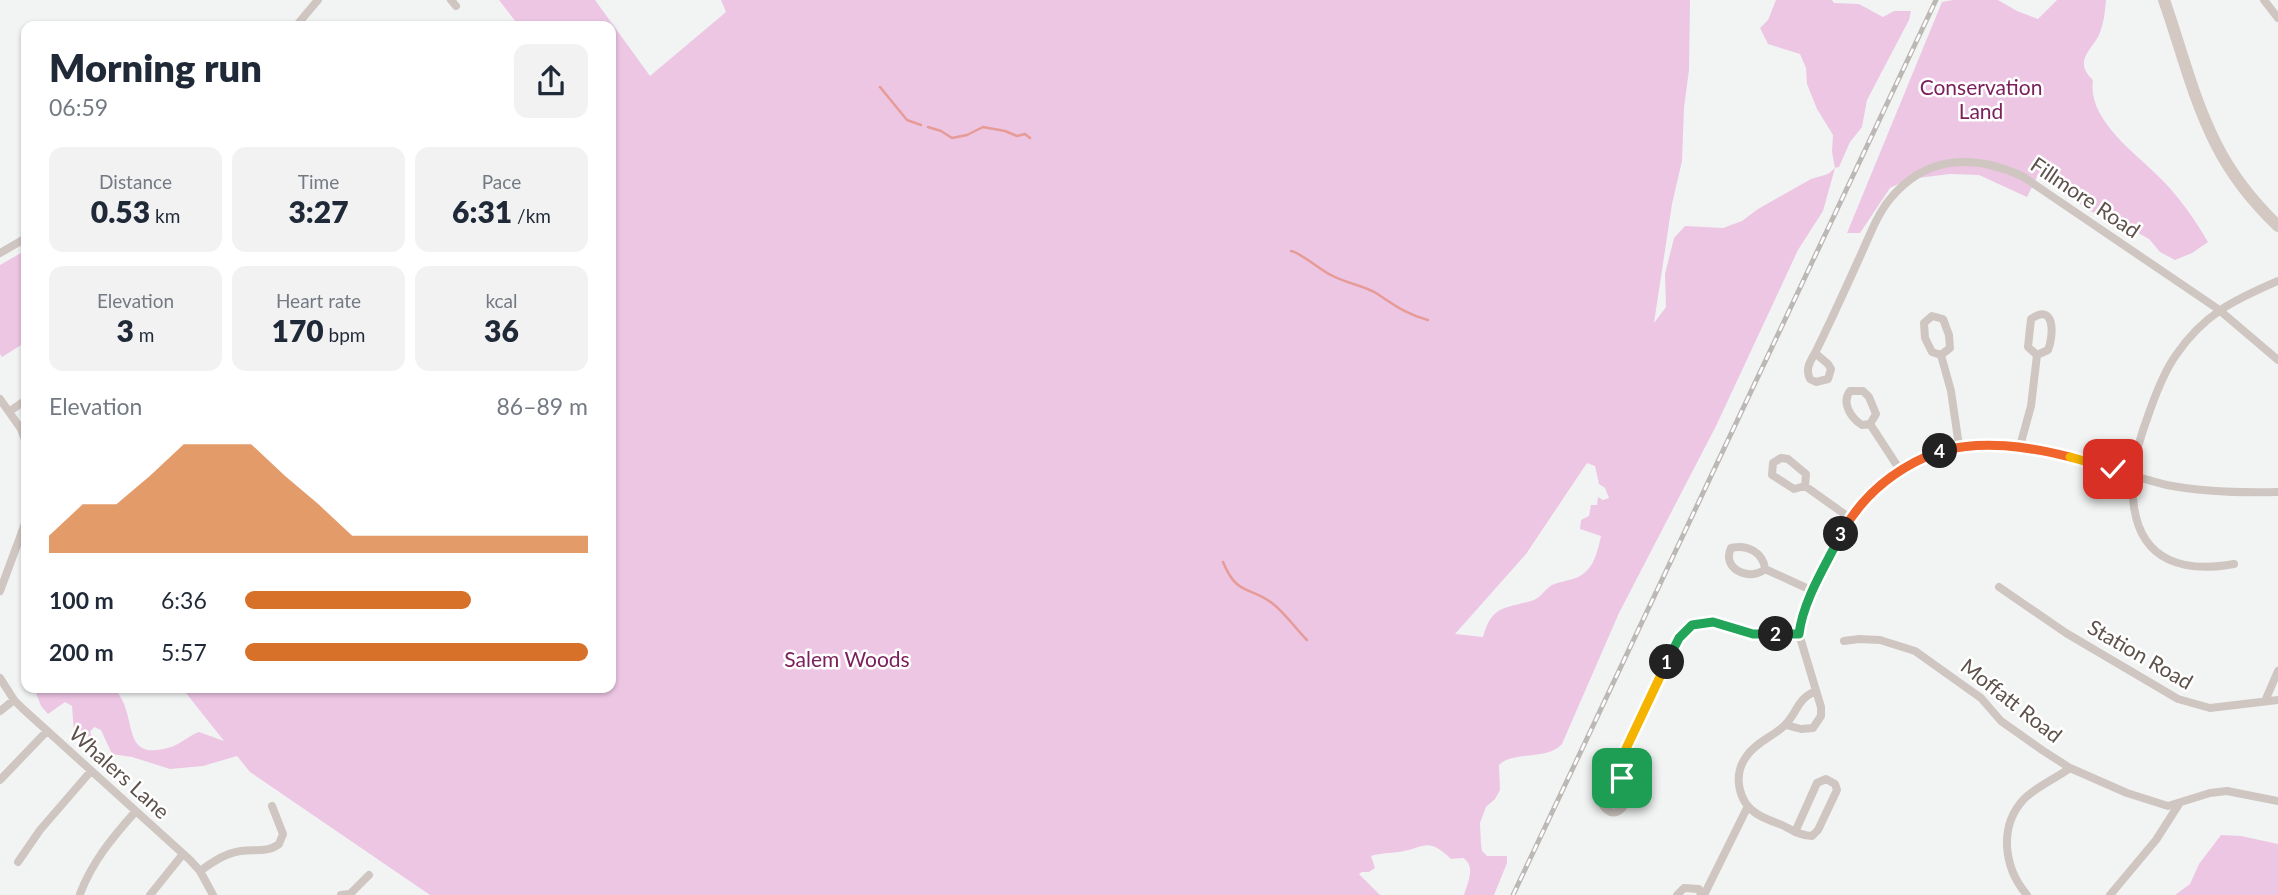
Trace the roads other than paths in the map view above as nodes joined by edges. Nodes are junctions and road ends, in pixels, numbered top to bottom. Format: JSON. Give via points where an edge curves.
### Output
{"nodes":[{"id":1,"x":318,"y":0,"type":"edge"},
{"id":2,"x":2164,"y":0,"type":"edge"},
{"id":3,"x":2264,"y":0,"type":"edge"},
{"id":4,"x":2278,"y":18,"type":"edge"},
{"id":5,"x":300,"y":21,"type":"edge"},
{"id":6,"x":2278,"y":226,"type":"edge"},
{"id":7,"x":21,"y":241,"type":"edge"},
{"id":8,"x":0,"y":253,"type":"edge"},
{"id":9,"x":2278,"y":281,"type":"edge"},
{"id":10,"x":2218,"y":309,"type":"junction"},
{"id":11,"x":1815,"y":354,"type":"dead end"},
{"id":12,"x":1941,"y":355,"type":"junction"},
{"id":13,"x":2038,"y":355,"type":"junction"},
{"id":14,"x":2278,"y":360,"type":"edge"},
{"id":15,"x":0,"y":399,"type":"edge"},
{"id":16,"x":21,"y":403,"type":"edge"},
{"id":17,"x":9,"y":411,"type":"junction"},
{"id":18,"x":1870,"y":424,"type":"junction"},
{"id":19,"x":21,"y":433,"type":"edge"},
{"id":20,"x":1959,"y":446,"type":"junction"},
{"id":21,"x":2020,"y":446,"type":"junction"},
{"id":22,"x":1900,"y":470,"type":"junction"},
{"id":23,"x":2132,"y":475,"type":"junction"},
{"id":24,"x":1805,"y":486,"type":"junction"},
{"id":25,"x":2278,"y":492,"type":"edge"},
{"id":26,"x":1850,"y":518,"type":"junction"},
{"id":27,"x":21,"y":544,"type":"edge"},
{"id":28,"x":2234,"y":564,"type":"dead end"},
{"id":29,"x":1765,"y":569,"type":"junction"},
{"id":30,"x":1999,"y":587,"type":"dead end"},
{"id":31,"x":0,"y":591,"type":"edge"},
{"id":32,"x":1813,"y":591,"type":"junction"},
{"id":33,"x":1799,"y":634,"type":"junction"},
{"id":34,"x":1844,"y":641,"type":"dead end"},
{"id":35,"x":2278,"y":671,"type":"edge"},
{"id":36,"x":0,"y":678,"type":"edge"},
{"id":37,"x":1816,"y":691,"type":"junction"},
{"id":38,"x":14,"y":700,"type":"junction"},
{"id":39,"x":2278,"y":700,"type":"edge"},
{"id":40,"x":2265,"y":701,"type":"junction"},
{"id":41,"x":0,"y":711,"type":"edge"},
{"id":42,"x":1786,"y":725,"type":"junction"},
{"id":43,"x":47,"y":731,"type":"junction"},
{"id":44,"x":2070,"y":768,"type":"junction"},
{"id":45,"x":91,"y":771,"type":"junction"},
{"id":46,"x":1614,"y":774,"type":"junction"},
{"id":47,"x":0,"y":780,"type":"edge"},
{"id":48,"x":2278,"y":801,"type":"edge"},
{"id":49,"x":2179,"y":804,"type":"junction"},
{"id":50,"x":272,"y":806,"type":"dead end"},
{"id":51,"x":1748,"y":806,"type":"junction"},
{"id":52,"x":135,"y":812,"type":"junction"},
{"id":53,"x":1795,"y":832,"type":"junction"},
{"id":54,"x":183,"y":854,"type":"junction"},
{"id":55,"x":18,"y":862,"type":"dead end"},
{"id":56,"x":200,"y":871,"type":"junction"},
{"id":57,"x":369,"y":875,"type":"dead end"},
{"id":58,"x":80,"y":894,"type":"edge"},
{"id":59,"x":150,"y":895,"type":"edge"},
{"id":60,"x":213,"y":895,"type":"edge"},
{"id":61,"x":341,"y":895,"type":"edge"},
{"id":62,"x":1677,"y":895,"type":"edge"},
{"id":63,"x":1703,"y":895,"type":"edge"},
{"id":64,"x":2027,"y":895,"type":"edge"},
{"id":65,"x":2110,"y":895,"type":"edge"}],
"edges":[{"from":1,"to":5,"type":"street"},
{"from":2,"to":6,"type":"main road","via":[[2216,144],[2245,189]]},
{"from":3,"to":4,"type":"street"},
{"from":7,"to":8,"type":"street"},
{"from":9,"to":10,"type":"street"},
{"from":10,"to":11,"type":"street","name":"Fillmore Road","via":[[2022,176],[1983,162],[1956,162],[1920,174],[1890,200]]},
{"from":10,"to":14,"type":"street","name":"Fillmore Road"},
{"from":10,"to":23,"type":"street","via":[[2175,356],[2157,391]]},
{"from":12,"to":12,"type":"street","via":[[1932,352],[1925,338],[1924,323],[1932,316],[1943,319],[1949,335],[1950,348]]},
{"from":12,"to":20,"type":"street"},
{"from":13,"to":13,"type":"street","via":[[2048,349],[2052,327],[2047,316],[2040,315],[2031,319],[2028,335],[2028,347]]},
{"from":13,"to":21,"type":"street"},
{"from":15,"to":17,"type":"street"},
{"from":16,"to":17,"type":"street"},
{"from":17,"to":19,"type":"street"},
{"from":18,"to":18,"type":"street","via":[[1876,414],[1869,397],[1863,391],[1850,391],[1846,407],[1858,423]]},
{"from":18,"to":22,"type":"street"},
{"from":20,"to":21,"type":"street"},
{"from":20,"to":22,"type":"street"},
{"from":21,"to":23,"type":"street"},
{"from":22,"to":26,"type":"street"},
{"from":23,"to":25,"type":"street","via":[[2203,491]]},
{"from":23,"to":28,"type":"street","via":[[2136,518],[2154,551],[2178,564],[2216,568]]},
{"from":24,"to":24,"type":"street","via":[[1806,474],[1788,459],[1773,463],[1776,479],[1794,489]]},
{"from":24,"to":26,"type":"street"},
{"from":26,"to":32,"type":"street"},
{"from":27,"to":31,"type":"street"},
{"from":29,"to":29,"type":"street","via":[[1748,575],[1733,567],[1728,553],[1736,547],[1751,550],[1762,557]]},
{"from":29,"to":32,"type":"street"},
{"from":30,"to":40,"type":"street","name":"Station Road","via":[[2178,699],[2210,708]]},
{"from":32,"to":33,"type":"street"},
{"from":33,"to":37,"type":"street"},
{"from":33,"to":46,"type":"street","via":[[1753,634],[1713,622],[1684,631]]},
{"from":34,"to":44,"type":"street","name":"Moffatt Road","via":[[1880,640],[1915,651],[1981,698],[2001,721]]},
{"from":35,"to":40,"type":"street"},
{"from":36,"to":38,"type":"street","name":"Whalers Lane"},
{"from":37,"to":42,"type":"street","via":[[1805,696]]},
{"from":37,"to":42,"type":"street","via":[[1821,707],[1818,723],[1801,729]]},
{"from":38,"to":41,"type":"street"},
{"from":38,"to":43,"type":"street","name":"Whalers Lane"},
{"from":39,"to":40,"type":"street","name":"Station Road"},
{"from":42,"to":51,"type":"street","via":[[1752,749],[1742,764],[1738,782]]},
{"from":43,"to":45,"type":"street","name":"Whalers Lane"},
{"from":43,"to":47,"type":"street"},
{"from":44,"to":49,"type":"street","name":"Moffatt Road","via":[[2158,804]]},
{"from":44,"to":64,"type":"street","via":[[2025,799],[2010,820],[2011,871]]},
{"from":45,"to":52,"type":"street","name":"Whalers Lane"},
{"from":45,"to":55,"type":"street"},
{"from":46,"to":46,"type":"street","via":[[1628,783],[1631,791],[1616,813],[1602,804]]},
{"from":48,"to":49,"type":"street","name":"Moffatt Road","via":[[2227,791]]},
{"from":49,"to":65,"type":"street"},
{"from":50,"to":56,"type":"street","via":[[283,834],[279,844],[266,850],[229,853]]},
{"from":51,"to":53,"type":"street"},
{"from":51,"to":63,"type":"street"},
{"from":52,"to":54,"type":"street","name":"Whalers Lane"},
{"from":52,"to":58,"type":"street","via":[[96,860]]},
{"from":53,"to":53,"type":"street","via":[[1812,836],[1818,830],[1837,790],[1830,780],[1817,782]]},
{"from":54,"to":56,"type":"street","name":"Whalers Lane"},
{"from":54,"to":59,"type":"street"},
{"from":56,"to":60,"type":"street","name":"Whalers Lane"},
{"from":57,"to":61,"type":"street","via":[[350,894]]},
{"from":62,"to":63,"type":"street","via":[[1692,887]]}]}
